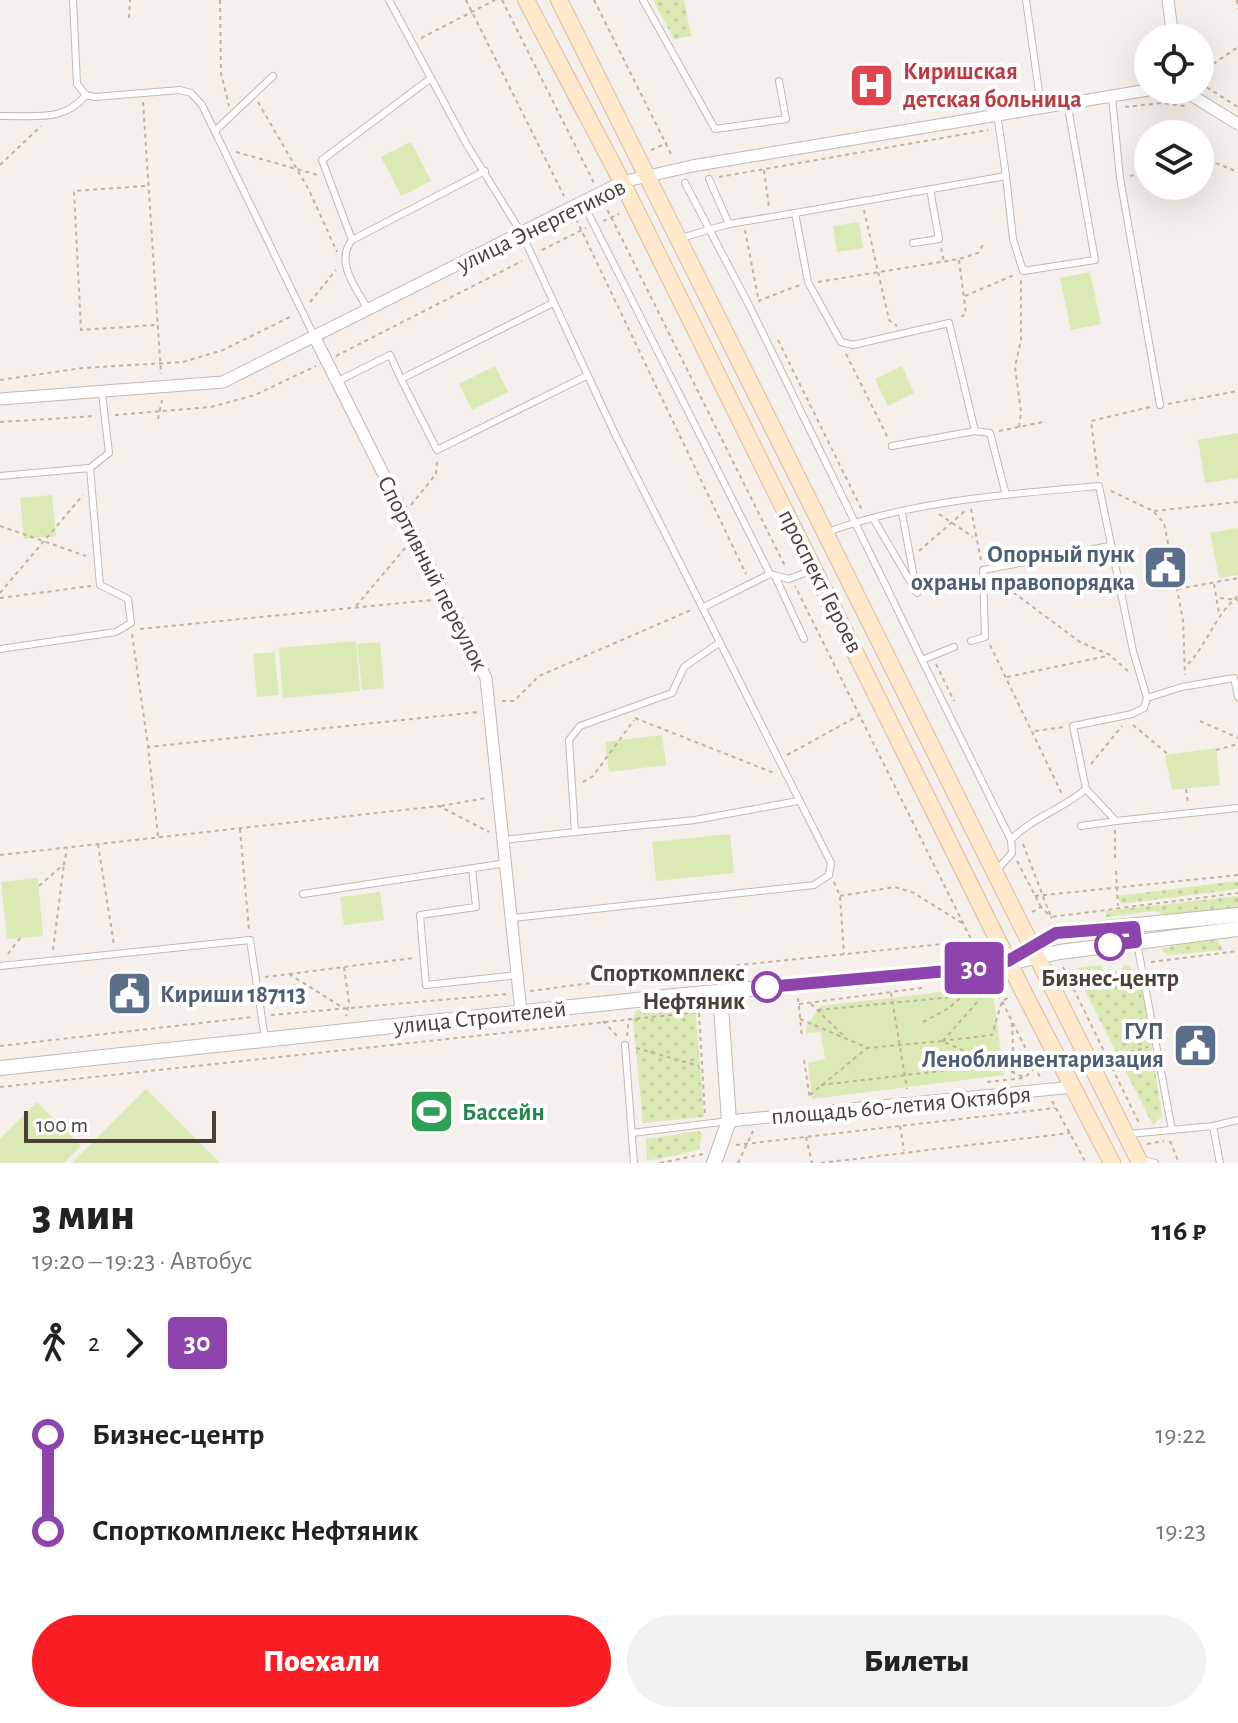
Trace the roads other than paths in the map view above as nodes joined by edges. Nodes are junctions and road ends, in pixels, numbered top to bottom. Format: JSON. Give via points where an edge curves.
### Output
{"nodes":[{"id":1,"x":73,"y":0,"type":"edge"},
{"id":2,"x":389,"y":0,"type":"edge"},
{"id":3,"x":526,"y":0,"type":"edge"},
{"id":4,"x":559,"y":0,"type":"edge"},
{"id":5,"x":643,"y":0,"type":"edge"},
{"id":6,"x":1026,"y":0,"type":"edge"},
{"id":7,"x":1168,"y":0,"type":"edge"},
{"id":8,"x":1171,"y":24,"type":"edge"},
{"id":9,"x":273,"y":76,"type":"dead end"},
{"id":10,"x":431,"y":78,"type":"junction"},
{"id":11,"x":779,"y":81,"type":"dead end"},
{"id":12,"x":1134,"y":91,"type":"edge"},
{"id":13,"x":1112,"y":93,"type":"junction"},
{"id":14,"x":86,"y":95,"type":"junction"},
{"id":15,"x":1067,"y":102,"type":"junction"},
{"id":16,"x":1206,"y":104,"type":"edge"},
{"id":17,"x":1041,"y":106,"type":"junction"},
{"id":18,"x":997,"y":113,"type":"junction"},
{"id":19,"x":0,"y":116,"type":"edge"},
{"id":20,"x":1238,"y":124,"type":"edge"},
{"id":21,"x":215,"y":131,"type":"junction"},
{"id":22,"x":485,"y":171,"type":"junction"},
{"id":23,"x":647,"y":176,"type":"junction"},
{"id":24,"x":1006,"y":176,"type":"junction"},
{"id":25,"x":709,"y":179,"type":"road end"},
{"id":26,"x":622,"y":182,"type":"junction"},
{"id":27,"x":685,"y":183,"type":"dead end"},
{"id":28,"x":930,"y":189,"type":"junction"},
{"id":29,"x":583,"y":203,"type":"junction"},
{"id":30,"x":795,"y":213,"type":"junction"},
{"id":31,"x":729,"y":224,"type":"junction"},
{"id":32,"x":710,"y":229,"type":"junction"},
{"id":33,"x":522,"y":234,"type":"junction"},
{"id":34,"x":678,"y":239,"type":"junction"},
{"id":35,"x":352,"y":240,"type":"junction"},
{"id":36,"x":913,"y":243,"type":"dead end"},
{"id":37,"x":551,"y":304,"type":"junction"},
{"id":38,"x":369,"y":311,"type":"junction"},
{"id":39,"x":315,"y":338,"type":"junction"},
{"id":40,"x":586,"y":376,"type":"junction"},
{"id":41,"x":401,"y":379,"type":"junction"},
{"id":42,"x":337,"y":381,"type":"junction"},
{"id":43,"x":102,"y":393,"type":"junction"},
{"id":44,"x":0,"y":399,"type":"edge"},
{"id":45,"x":1160,"y":405,"type":"road end"},
{"id":46,"x":975,"y":431,"type":"junction"},
{"id":47,"x":892,"y":446,"type":"road end"},
{"id":48,"x":90,"y":468,"type":"junction"},
{"id":49,"x":0,"y":476,"type":"edge"},
{"id":50,"x":1006,"y":495,"type":"junction"},
{"id":51,"x":902,"y":513,"type":"junction"},
{"id":52,"x":870,"y":518,"type":"junction"},
{"id":53,"x":854,"y":520,"type":"junction"},
{"id":54,"x":825,"y":533,"type":"junction"},
{"id":55,"x":1110,"y":546,"type":"junction"},
{"id":56,"x":815,"y":568,"type":"junction"},
{"id":57,"x":772,"y":575,"type":"junction"},
{"id":58,"x":702,"y":608,"type":"junction"},
{"id":59,"x":804,"y":639,"type":"dead end"},
{"id":60,"x":971,"y":641,"type":"dead end"},
{"id":61,"x":719,"y":643,"type":"junction"},
{"id":62,"x":954,"y":647,"type":"dead end"},
{"id":63,"x":0,"y":649,"type":"edge"},
{"id":64,"x":922,"y":660,"type":"junction"},
{"id":65,"x":1236,"y":676,"type":"edge"},
{"id":66,"x":1238,"y":697,"type":"edge"},
{"id":67,"x":1147,"y":698,"type":"junction"},
{"id":68,"x":1086,"y":789,"type":"junction"},
{"id":69,"x":798,"y":801,"type":"junction"},
{"id":70,"x":1238,"y":808,"type":"edge"},
{"id":71,"x":1116,"y":821,"type":"junction"},
{"id":72,"x":1081,"y":826,"type":"dead end"},
{"id":73,"x":575,"y":832,"type":"junction"},
{"id":74,"x":504,"y":840,"type":"junction"},
{"id":75,"x":1011,"y":840,"type":"junction"},
{"id":76,"x":507,"y":863,"type":"junction"},
{"id":77,"x":472,"y":868,"type":"junction"},
{"id":78,"x":994,"y":872,"type":"junction"},
{"id":79,"x":303,"y":894,"type":"dead end"},
{"id":80,"x":1238,"y":915,"type":"edge"},
{"id":81,"x":513,"y":918,"type":"junction"},
{"id":82,"x":1238,"y":929,"type":"edge"},
{"id":83,"x":1135,"y":934,"type":"junction"},
{"id":84,"x":1034,"y":952,"type":"junction"},
{"id":85,"x":1008,"y":961,"type":"junction"},
{"id":86,"x":0,"y":966,"type":"edge"},
{"id":87,"x":518,"y":975,"type":"junction"},
{"id":88,"x":720,"y":992,"type":"junction"},
{"id":89,"x":521,"y":1012,"type":"junction"},
{"id":90,"x":265,"y":1040,"type":"junction"},
{"id":91,"x":625,"y":1045,"type":"road end"},
{"id":92,"x":0,"y":1068,"type":"edge"},
{"id":93,"x":1073,"y":1087,"type":"junction"},
{"id":94,"x":1238,"y":1120,"type":"edge"},
{"id":95,"x":729,"y":1121,"type":"junction"},
{"id":96,"x":1213,"y":1126,"type":"junction"},
{"id":97,"x":1172,"y":1130,"type":"junction"},
{"id":98,"x":632,"y":1133,"type":"junction"},
{"id":99,"x":1125,"y":1134,"type":"junction"},
{"id":100,"x":1139,"y":1161,"type":"edge"},
{"id":101,"x":634,"y":1163,"type":"edge"},
{"id":102,"x":714,"y":1163,"type":"edge"},
{"id":103,"x":1112,"y":1163,"type":"edge"},
{"id":104,"x":1155,"y":1163,"type":"edge"},
{"id":105,"x":1220,"y":1163,"type":"edge"}],
"edges":[{"from":1,"to":14,"type":"lane","via":[[77,84]]},
{"from":2,"to":10,"type":"lane"},
{"from":3,"to":26,"type":"main road","name":"проспект Героев"},
{"from":4,"to":23,"type":"main road","name":"проспект Героев"},
{"from":5,"to":11,"type":"lane","via":[[715,129],[786,119]]},
{"from":6,"to":17,"type":"lane"},
{"from":7,"to":8,"type":"street"},
{"from":9,"to":21,"type":"lane"},
{"from":10,"to":22,"type":"lane"},
{"from":10,"to":35,"type":"lane","via":[[322,160]]},
{"from":12,"to":13,"type":"street","name":"улица Энергетиков"},
{"from":13,"to":15,"type":"street","name":"улица Энергетиков"},
{"from":13,"to":45,"type":"lane","via":[[1120,178]]},
{"from":14,"to":19,"type":"lane","via":[[74,109],[54,115]]},
{"from":14,"to":21,"type":"lane","via":[[191,93]]},
{"from":15,"to":17,"type":"street","name":"улица Энергетиков"},
{"from":15,"to":24,"type":"lane","via":[[1095,260],[1023,271],[1013,239]]},
{"from":16,"to":20,"type":"street"},
{"from":17,"to":18,"type":"street","name":"улица Энергетиков"},
{"from":18,"to":23,"type":"street","name":"улица Энергетиков"},
{"from":18,"to":24,"type":"lane"},
{"from":21,"to":39,"type":"lane"},
{"from":22,"to":33,"type":"lane"},
{"from":22,"to":35,"type":"lane"},
{"from":23,"to":26,"type":"street","name":"улица Энергетиков"},
{"from":23,"to":34,"type":"main road","name":"проспект Героев"},
{"from":24,"to":28,"type":"lane"},
{"from":25,"to":31,"type":"lane"},
{"from":26,"to":29,"type":"street","name":"улица Энергетиков"},
{"from":26,"to":56,"type":"main road","name":"проспект Героев"},
{"from":27,"to":32,"type":"lane"},
{"from":28,"to":30,"type":"lane"},
{"from":28,"to":36,"type":"lane","via":[[939,239]]},
{"from":29,"to":33,"type":"street","name":"улица Энергетиков"},
{"from":29,"to":57,"type":"lane"},
{"from":30,"to":31,"type":"lane"},
{"from":30,"to":46,"type":"lane","via":[[808,282],[841,342],[853,345],[949,323]]},
{"from":31,"to":32,"type":"lane"},
{"from":32,"to":34,"type":"lane"},
{"from":32,"to":53,"type":"lane"},
{"from":33,"to":37,"type":"lane"},
{"from":33,"to":38,"type":"street","name":"улица Энергетиков"},
{"from":34,"to":54,"type":"main road","name":"проспект Героев"},
{"from":35,"to":38,"type":"lane","via":[[343,256],[345,265]]},
{"from":37,"to":40,"type":"lane"},
{"from":37,"to":41,"type":"lane"},
{"from":38,"to":39,"type":"street","name":"улица Энергетиков"},
{"from":39,"to":42,"type":"street","name":"Спортивный переулок"},
{"from":39,"to":43,"type":"street","name":"улица Энергетиков","via":[[223,382]]},
{"from":40,"to":41,"type":"lane","via":[[437,450]]},
{"from":40,"to":58,"type":"lane"},
{"from":41,"to":42,"type":"lane","via":[[390,355]]},
{"from":42,"to":74,"type":"street","name":"Спортивный переулок","via":[[486,678]]},
{"from":43,"to":44,"type":"street","name":"улица Энергетиков"},
{"from":43,"to":48,"type":"lane","via":[[109,453]]},
{"from":46,"to":47,"type":"lane"},
{"from":46,"to":50,"type":"lane","via":[[990,433]]},
{"from":48,"to":49,"type":"lane"},
{"from":48,"to":63,"type":"lane","via":[[100,585],[128,599],[131,623],[116,632]]},
{"from":50,"to":51,"type":"lane"},
{"from":50,"to":55,"type":"lane","via":[[1099,486]]},
{"from":51,"to":52,"type":"lane"},
{"from":51,"to":52,"type":"lane","via":[[917,593]]},
{"from":52,"to":53,"type":"lane"},
{"from":53,"to":54,"type":"lane"},
{"from":53,"to":64,"type":"lane"},
{"from":54,"to":78,"type":"main road","name":"проспект Героев"},
{"from":55,"to":60,"type":"lane","via":[[983,570],[985,637]]},
{"from":55,"to":67,"type":"lane"},
{"from":56,"to":57,"type":"lane","via":[[789,579]]},
{"from":56,"to":85,"type":"main road","name":"проспект Героев"},
{"from":57,"to":58,"type":"lane"},
{"from":57,"to":59,"type":"lane"},
{"from":58,"to":61,"type":"lane"},
{"from":61,"to":69,"type":"lane"},
{"from":61,"to":73,"type":"lane","via":[[684,667],[672,693],[580,726],[574,733],[569,740]]},
{"from":62,"to":64,"type":"lane"},
{"from":64,"to":75,"type":"lane"},
{"from":65,"to":66,"type":"lane"},
{"from":65,"to":67,"type":"lane"},
{"from":67,"to":68,"type":"lane","via":[[1144,708],[1132,714],[1073,726]]},
{"from":68,"to":71,"type":"lane"},
{"from":68,"to":75,"type":"lane"},
{"from":69,"to":73,"type":"lane","via":[[695,820]]},
{"from":69,"to":81,"type":"lane","via":[[831,863],[829,875],[814,885]]},
{"from":70,"to":71,"type":"lane"},
{"from":71,"to":72,"type":"lane"},
{"from":73,"to":74,"type":"lane"},
{"from":74,"to":76,"type":"street","name":"Спортивный переулок"},
{"from":75,"to":78,"type":"lane","via":[[1012,853]]},
{"from":76,"to":77,"type":"lane"},
{"from":76,"to":81,"type":"street","name":"Спортивный переулок"},
{"from":77,"to":79,"type":"lane"},
{"from":77,"to":87,"type":"lane","via":[[476,907],[420,915],[426,985]]},
{"from":78,"to":84,"type":"main road","name":"проспект Героев"},
{"from":80,"to":83,"type":"street","name":"улица Строителей"},
{"from":81,"to":87,"type":"street","name":"Спортивный переулок"},
{"from":82,"to":83,"type":"street","name":"улица Строителей"},
{"from":83,"to":84,"type":"street","name":"улица Строителей"},
{"from":83,"to":97,"type":"lane"},
{"from":84,"to":85,"type":"street","name":"улица Строителей"},
{"from":84,"to":99,"type":"main road","name":"проспект Героев"},
{"from":85,"to":88,"type":"street","name":"улица Строителей","via":[[982,968]]},
{"from":85,"to":93,"type":"main road","name":"проспект Героев"},
{"from":86,"to":90,"type":"lane","via":[[250,940]]},
{"from":87,"to":89,"type":"street","name":"Спортивный переулок"},
{"from":88,"to":89,"type":"street","name":"улица Строителей"},
{"from":88,"to":95,"type":"street"},
{"from":89,"to":90,"type":"street","name":"улица Строителей"},
{"from":90,"to":92,"type":"street","name":"улица Строителей"},
{"from":91,"to":98,"type":"lane"},
{"from":93,"to":95,"type":"street","name":"площадь 60-летия Октября"},
{"from":93,"to":103,"type":"main road","name":"проспект Героев"},
{"from":94,"to":96,"type":"lane"},
{"from":95,"to":98,"type":"lane"},
{"from":95,"to":102,"type":"street"},
{"from":96,"to":97,"type":"lane"},
{"from":96,"to":105,"type":"lane"},
{"from":97,"to":99,"type":"lane"},
{"from":98,"to":101,"type":"lane"},
{"from":99,"to":100,"type":"main road","name":"проспект Героев"},
{"from":100,"to":104,"type":"lane"}]}
